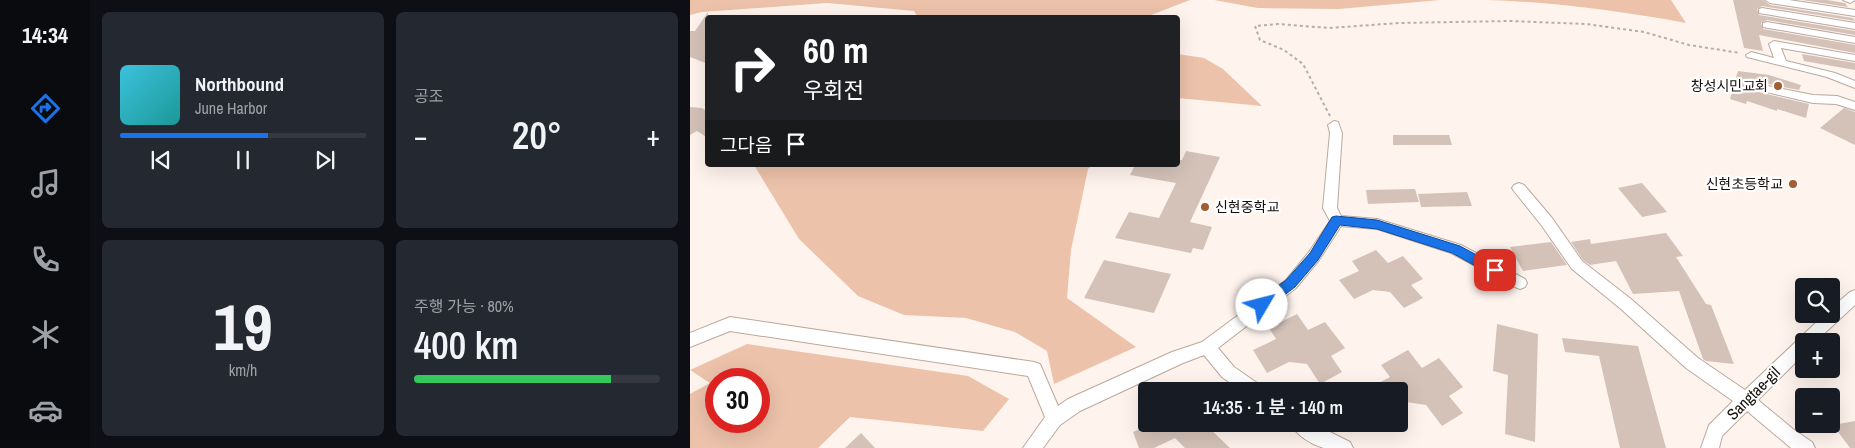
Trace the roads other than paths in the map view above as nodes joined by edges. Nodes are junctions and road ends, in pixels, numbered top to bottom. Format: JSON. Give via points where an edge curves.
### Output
{"nodes":[{"id":1,"x":1758,"y":0,"type":"edge"},
{"id":2,"x":1770,"y":0,"type":"edge"},
{"id":3,"x":1849,"y":0,"type":"edge"},
{"id":4,"x":1762,"y":11,"type":"junction"},
{"id":5,"x":1855,"y":12,"type":"edge"},
{"id":6,"x":1767,"y":25,"type":"junction"},
{"id":7,"x":1855,"y":26,"type":"edge"},
{"id":8,"x":1855,"y":40,"type":"edge"},
{"id":9,"x":1774,"y":44,"type":"junction"},
{"id":10,"x":1751,"y":55,"type":"road end"},
{"id":11,"x":1855,"y":58,"type":"edge"},
{"id":12,"x":1781,"y":61,"type":"junction"},
{"id":13,"x":1855,"y":85,"type":"edge"},
{"id":14,"x":1758,"y":87,"type":"dead end"},
{"id":15,"x":1855,"y":106,"type":"edge"},
{"id":16,"x":1334,"y":125,"type":"road end"},
{"id":17,"x":1519,"y":188,"type":"dead end"},
{"id":18,"x":1336,"y":220,"type":"junction"},
{"id":19,"x":1520,"y":283,"type":"dead end"},
{"id":20,"x":1855,"y":296,"type":"edge"},
{"id":21,"x":1814,"y":333,"type":"edge"},
{"id":22,"x":690,"y":340,"type":"edge"},
{"id":23,"x":1207,"y":347,"type":"junction"},
{"id":24,"x":1795,"y":351,"type":"edge"},
{"id":25,"x":1242,"y":382,"type":"edge"},
{"id":26,"x":1746,"y":400,"type":"junction"},
{"id":27,"x":1054,"y":419,"type":"junction"},
{"id":28,"x":1311,"y":432,"type":"edge"},
{"id":29,"x":1032,"y":448,"type":"edge"},
{"id":30,"x":1344,"y":448,"type":"edge"},
{"id":31,"x":1710,"y":448,"type":"edge"},
{"id":32,"x":1806,"y":448,"type":"edge"}],
"edges":[{"from":1,"to":4,"type":"street"},
{"from":2,"to":5,"type":"street"},
{"from":3,"to":5,"type":"street"},
{"from":4,"to":6,"type":"street"},
{"from":4,"to":7,"type":"street"},
{"from":6,"to":8,"type":"street"},
{"from":6,"to":9,"type":"street"},
{"from":9,"to":11,"type":"street"},
{"from":9,"to":12,"type":"street"},
{"from":10,"to":12,"type":"street"},
{"from":12,"to":13,"type":"street"},
{"from":14,"to":15,"type":"street"},
{"from":16,"to":18,"type":"street","via":[[1330,208]]},
{"from":17,"to":26,"type":"street","via":[[1577,264],[1692,363]]},
{"from":18,"to":19,"type":"street","via":[[1377,224],[1456,249]]},
{"from":18,"to":23,"type":"street","via":[[1314,256],[1291,284]]},
{"from":20,"to":21,"type":"street","name":"Sangtae-gil"},
{"from":22,"to":27,"type":"street","via":[[730,324],[1034,369]]},
{"from":23,"to":25,"type":"street","via":[[1228,372]]},
{"from":23,"to":27,"type":"street","via":[[1074,405]]},
{"from":24,"to":26,"type":"street","name":"Sangtae-gil"},
{"from":26,"to":31,"type":"street","name":"Sangtae-gil","via":[[1715,431]]},
{"from":26,"to":32,"type":"street"},
{"from":27,"to":29,"type":"street"},
{"from":28,"to":30,"type":"street"}]}
